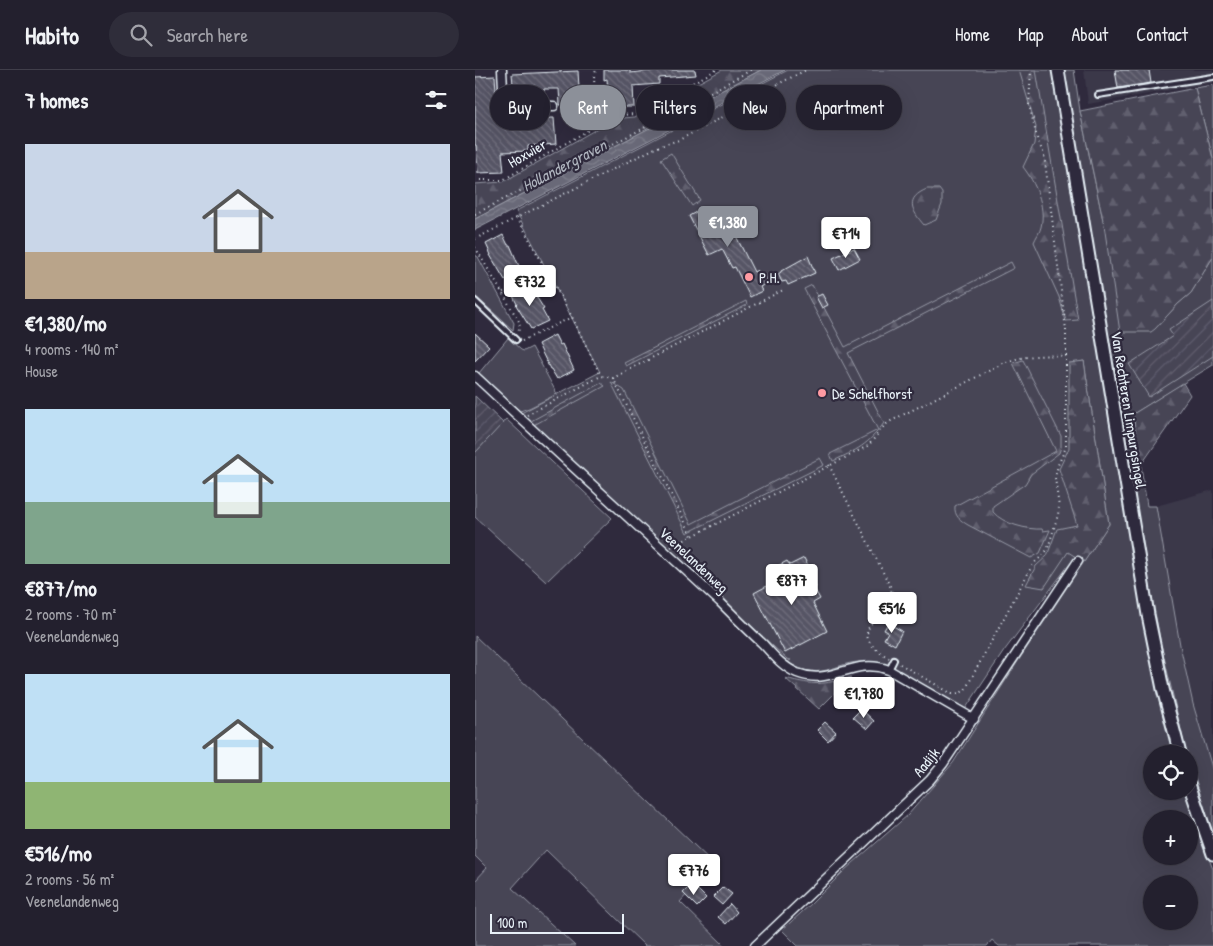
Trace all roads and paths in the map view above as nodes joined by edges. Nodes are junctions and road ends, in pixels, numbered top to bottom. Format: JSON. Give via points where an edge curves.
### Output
{"nodes":[{"id":1,"x":502,"y":70,"type":"edge"},
{"id":2,"x":596,"y":70,"type":"edge"},
{"id":3,"x":716,"y":70,"type":"edge"},
{"id":4,"x":751,"y":70,"type":"edge"},
{"id":5,"x":806,"y":70,"type":"edge"},
{"id":6,"x":1031,"y":70,"type":"edge"},
{"id":7,"x":1058,"y":70,"type":"edge"},
{"id":8,"x":1213,"y":77,"type":"edge"},
{"id":9,"x":594,"y":85,"type":"edge"},
{"id":10,"x":1098,"y":95,"type":"dead end"},
{"id":11,"x":555,"y":106,"type":"dead end"},
{"id":12,"x":626,"y":115,"type":"edge"},
{"id":13,"x":588,"y":130,"type":"edge"},
{"id":14,"x":475,"y":180,"type":"edge"},
{"id":15,"x":475,"y":214,"type":"edge"},
{"id":16,"x":517,"y":217,"type":"junction"},
{"id":17,"x":475,"y":239,"type":"edge"},
{"id":18,"x":475,"y":247,"type":"edge"},
{"id":19,"x":545,"y":269,"type":"junction"},
{"id":20,"x":785,"y":289,"type":"dead end"},
{"id":21,"x":503,"y":292,"type":"junction"},
{"id":22,"x":475,"y":302,"type":"edge"},
{"id":23,"x":572,"y":317,"type":"junction"},
{"id":24,"x":517,"y":340,"type":"junction"},
{"id":25,"x":1066,"y":356,"type":"junction"},
{"id":26,"x":475,"y":376,"type":"edge"},
{"id":27,"x":601,"y":376,"type":"junction"},
{"id":28,"x":613,"y":378,"type":"junction"},
{"id":29,"x":521,"y":419,"type":"junction"},
{"id":30,"x":829,"y":465,"type":"junction"},
{"id":31,"x":692,"y":536,"type":"junction"},
{"id":32,"x":665,"y":551,"type":"junction"},
{"id":33,"x":1078,"y":562,"type":"dead end"},
{"id":34,"x":894,"y":660,"type":"junction"},
{"id":35,"x":889,"y":670,"type":"junction"},
{"id":36,"x":974,"y":719,"type":"junction"},
{"id":37,"x":1178,"y":745,"type":"edge"},
{"id":38,"x":1194,"y":800,"type":"edge"},
{"id":39,"x":1213,"y":854,"type":"edge"},
{"id":40,"x":755,"y":946,"type":"edge"}],
"edges":[{"from":1,"to":11,"type":"street","via":[[504,106]]},
{"from":2,"to":9,"type":"path"},
{"from":3,"to":12,"type":"path","via":[[635,114]]},
{"from":4,"to":15,"type":"path"},
{"from":5,"to":16,"type":"path","via":[[679,140],[657,147]]},
{"from":6,"to":25,"type":"path","via":[[1029,104],[1038,142],[1045,154],[1066,330]]},
{"from":7,"to":37,"type":"main road","name":"Van Rechteren Limpurgsingel","via":[[1148,615]]},
{"from":8,"to":10,"type":"lane"},
{"from":13,"to":14,"type":"path","name":"Hoxwier","via":[[503,180]]},
{"from":16,"to":17,"type":"path"},
{"from":16,"to":19,"type":"path"},
{"from":18,"to":21,"type":"path"},
{"from":19,"to":21,"type":"path"},
{"from":19,"to":23,"type":"path"},
{"from":20,"to":28,"type":"path"},
{"from":21,"to":24,"type":"path","via":[[520,323]]},
{"from":22,"to":24,"type":"lane"},
{"from":23,"to":24,"type":"path","via":[[523,341]]},
{"from":23,"to":27,"type":"path"},
{"from":25,"to":30,"type":"path","via":[[1038,355],[1006,362],[891,421],[868,446]]},
{"from":25,"to":34,"type":"path","via":[[1066,447],[1055,478],[1058,515],[1045,553],[1033,564],[965,690],[952,694]]},
{"from":26,"to":29,"type":"street","name":"Veenelandenweg"},
{"from":27,"to":28,"type":"path"},
{"from":27,"to":29,"type":"path"},
{"from":28,"to":31,"type":"path"},
{"from":29,"to":32,"type":"street","name":"Veenelandenweg"},
{"from":30,"to":31,"type":"path"},
{"from":30,"to":34,"type":"path","via":[[891,588],[891,598],[870,624],[867,634],[872,646]]},
{"from":31,"to":32,"type":"path"},
{"from":32,"to":35,"type":"street","name":"Veenelandenweg","via":[[791,670],[809,677],[822,677],[865,665]]},
{"from":33,"to":36,"type":"street","name":"Aadijk"},
{"from":34,"to":35,"type":"lane"},
{"from":35,"to":36,"type":"street","name":"Veenelandenweg"},
{"from":36,"to":40,"type":"street","name":"Aadijk","via":[[943,764],[920,790]]},
{"from":38,"to":39,"type":"main road"}]}
